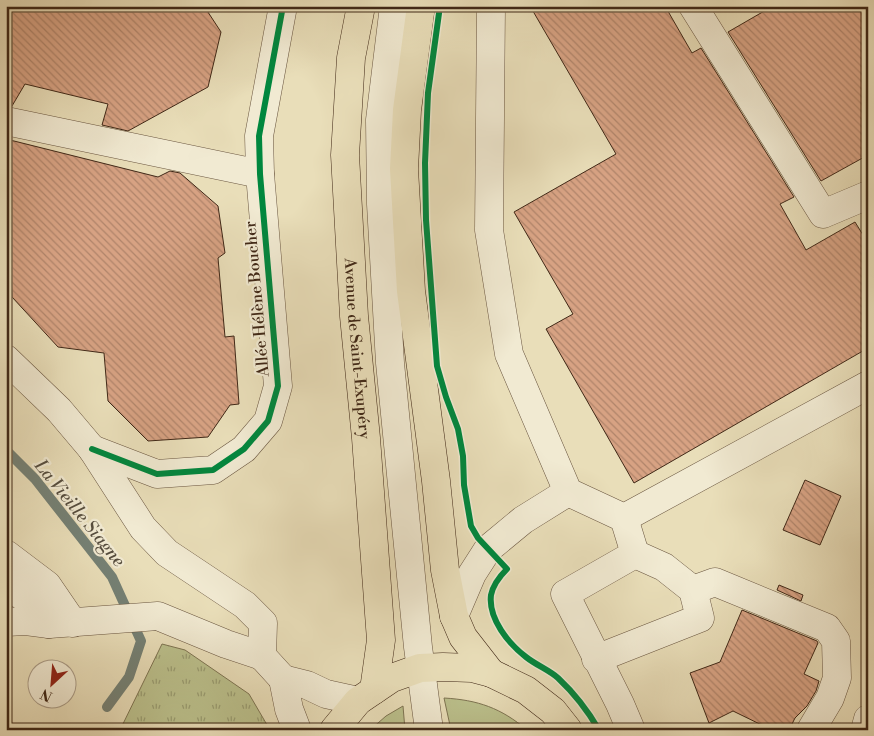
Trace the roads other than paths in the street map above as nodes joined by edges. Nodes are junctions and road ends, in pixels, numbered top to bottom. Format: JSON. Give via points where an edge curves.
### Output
{"nodes":[{"id":1,"x":283,"y":6,"type":"edge"},
{"id":2,"x":361,"y":6,"type":"edge"},
{"id":3,"x":394,"y":6,"type":"edge"},
{"id":4,"x":420,"y":6,"type":"edge"},
{"id":5,"x":491,"y":6,"type":"edge"},
{"id":6,"x":693,"y":6,"type":"edge"},
{"id":7,"x":6,"y":121,"type":"edge"},
{"id":8,"x":260,"y":174,"type":"junction"},
{"id":9,"x":868,"y":195,"type":"edge"},
{"id":10,"x":6,"y":359,"type":"edge"},
{"id":11,"x":868,"y":385,"type":"edge"},
{"id":12,"x":92,"y":449,"type":"junction"},
{"id":13,"x":401,"y":482,"type":"junction"},
{"id":14,"x":568,"y":492,"type":"junction"},
{"id":15,"x":624,"y":518,"type":"junction"},
{"id":16,"x":6,"y":554,"type":"edge"},
{"id":17,"x":635,"y":554,"type":"junction"},
{"id":18,"x":445,"y":570,"type":"junction"},
{"id":19,"x":6,"y":585,"type":"edge"},
{"id":20,"x":692,"y":590,"type":"junction"},
{"id":21,"x":454,"y":616,"type":"junction"},
{"id":22,"x":6,"y":622,"type":"edge"},
{"id":23,"x":61,"y":623,"type":"junction"},
{"id":24,"x":6,"y":638,"type":"edge"},
{"id":25,"x":262,"y":656,"type":"junction"},
{"id":26,"x":596,"y":659,"type":"junction"},
{"id":27,"x":420,"y":668,"type":"junction"},
{"id":28,"x":491,"y":673,"type":"junction"},
{"id":29,"x":284,"y":679,"type":"junction"},
{"id":30,"x":366,"y":696,"type":"junction"},
{"id":31,"x":868,"y":719,"type":"edge"},
{"id":32,"x":298,"y":730,"type":"edge"},
{"id":33,"x":334,"y":730,"type":"edge"},
{"id":34,"x":428,"y":730,"type":"edge"},
{"id":35,"x":568,"y":730,"type":"edge"},
{"id":36,"x":631,"y":730,"type":"edge"},
{"id":37,"x":811,"y":730,"type":"edge"},
{"id":38,"x":865,"y":730,"type":"edge"}],
"edges":[{"from":1,"to":8,"type":"street","name":"Allée Hélène Boucher","via":[[259,136]]},
{"from":2,"to":30,"type":"main road","name":"Avenue de Saint-Exupéry","via":[[351,58],[345,155],[354,316],[381,640]]},
{"from":3,"to":13,"type":"street","via":[[380,120],[381,204]]},
{"from":4,"to":18,"type":"main road","via":[[407,110],[404,169],[411,291]]},
{"from":5,"to":14,"type":"street","via":[[489,230],[507,345]]},
{"from":6,"to":9,"type":"street","via":[[823,214]]},
{"from":7,"to":8,"type":"street"},
{"from":8,"to":12,"type":"street","name":"Allée Hélène Boucher","via":[[278,386],[268,421],[244,449],[213,470],[158,474]]},
{"from":10,"to":12,"type":"street","name":"Allée Hélène Boucher","via":[[59,410]]},
{"from":11,"to":15,"type":"street"},
{"from":12,"to":25,"type":"street","name":"Allée Hélène Boucher","via":[[143,528],[166,552],[245,605],[263,623]]},
{"from":13,"to":18,"type":"street"},
{"from":13,"to":27,"type":"street"},
{"from":14,"to":15,"type":"street"},
{"from":14,"to":21,"type":"street","via":[[523,520],[488,549],[472,574]]},
{"from":15,"to":17,"type":"street"},
{"from":16,"to":23,"type":"street","via":[[47,585]]},
{"from":17,"to":20,"type":"street","via":[[664,567]]},
{"from":17,"to":26,"type":"street","via":[[565,594]]},
{"from":18,"to":21,"type":"main road"},
{"from":19,"to":23,"type":"street"},
{"from":20,"to":26,"type":"street","via":[[700,618]]},
{"from":20,"to":37,"type":"street","via":[[715,582],[827,628],[836,641],[837,678],[830,698]]},
{"from":21,"to":28,"type":"main road","via":[[474,654]]},
{"from":22,"to":23,"type":"street"},
{"from":23,"to":24,"type":"street","via":[[29,635]]},
{"from":23,"to":25,"type":"street","via":[[158,616]]},
{"from":25,"to":29,"type":"street"},
{"from":26,"to":36,"type":"street"},
{"from":27,"to":28,"type":"main road","via":[[472,668]]},
{"from":27,"to":30,"type":"main road","via":[[392,678]]},
{"from":27,"to":34,"type":"street"},
{"from":28,"to":35,"type":"main road","via":[[526,690],[553,711]]},
{"from":29,"to":30,"type":"street","via":[[326,694]]},
{"from":29,"to":32,"type":"street","via":[[289,709]]},
{"from":30,"to":33,"type":"main road"},
{"from":31,"to":38,"type":"street"}]}
